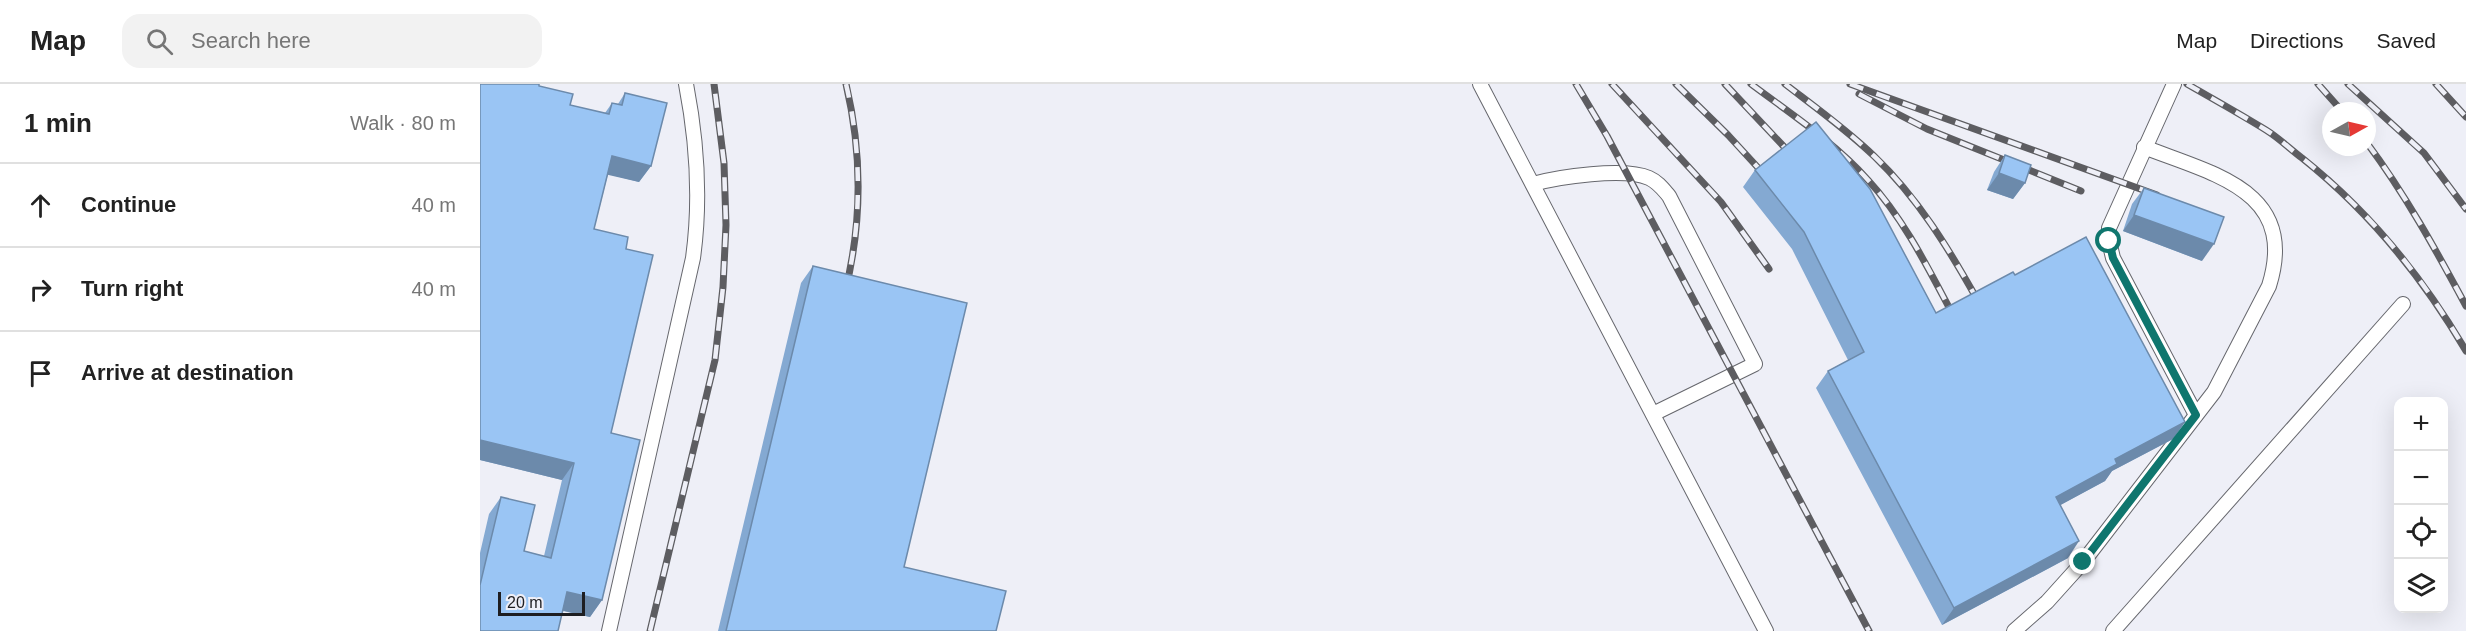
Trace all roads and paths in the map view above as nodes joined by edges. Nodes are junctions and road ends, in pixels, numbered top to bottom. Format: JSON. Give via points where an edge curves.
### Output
{"nodes":[{"id":1,"x":686,"y":84,"type":"edge"},
{"id":2,"x":1480,"y":84,"type":"edge"},
{"id":3,"x":2174,"y":84,"type":"edge"},
{"id":4,"x":2144,"y":147,"type":"junction"},
{"id":5,"x":1533,"y":184,"type":"junction"},
{"id":6,"x":2403,"y":304,"type":"dead end"},
{"id":7,"x":1653,"y":414,"type":"junction"},
{"id":8,"x":2196,"y":415,"type":"junction"},
{"id":9,"x":609,"y":631,"type":"edge"},
{"id":10,"x":1766,"y":631,"type":"edge"},
{"id":11,"x":2014,"y":631,"type":"edge"},
{"id":12,"x":2113,"y":631,"type":"edge"}],
"edges":[{"from":1,"to":9,"type":"lane","via":[[693,121],[697,233]]},
{"from":2,"to":5,"type":"lane"},
{"from":3,"to":4,"type":"lane"},
{"from":4,"to":8,"type":"lane","via":[[2109,228],[2109,241],[2113,258]]},
{"from":4,"to":8,"type":"lane","via":[[2237,184],[2254,197],[2268,217],[2274,245],[2274,268],[2268,286],[2214,392]]},
{"from":5,"to":7,"type":"lane"},
{"from":5,"to":7,"type":"lane","via":[[1627,174],[1647,177],[1669,196],[1755,364]]},
{"from":6,"to":12,"type":"lane"},
{"from":7,"to":10,"type":"lane"},
{"from":8,"to":11,"type":"lane","via":[[2083,562]]}]}
